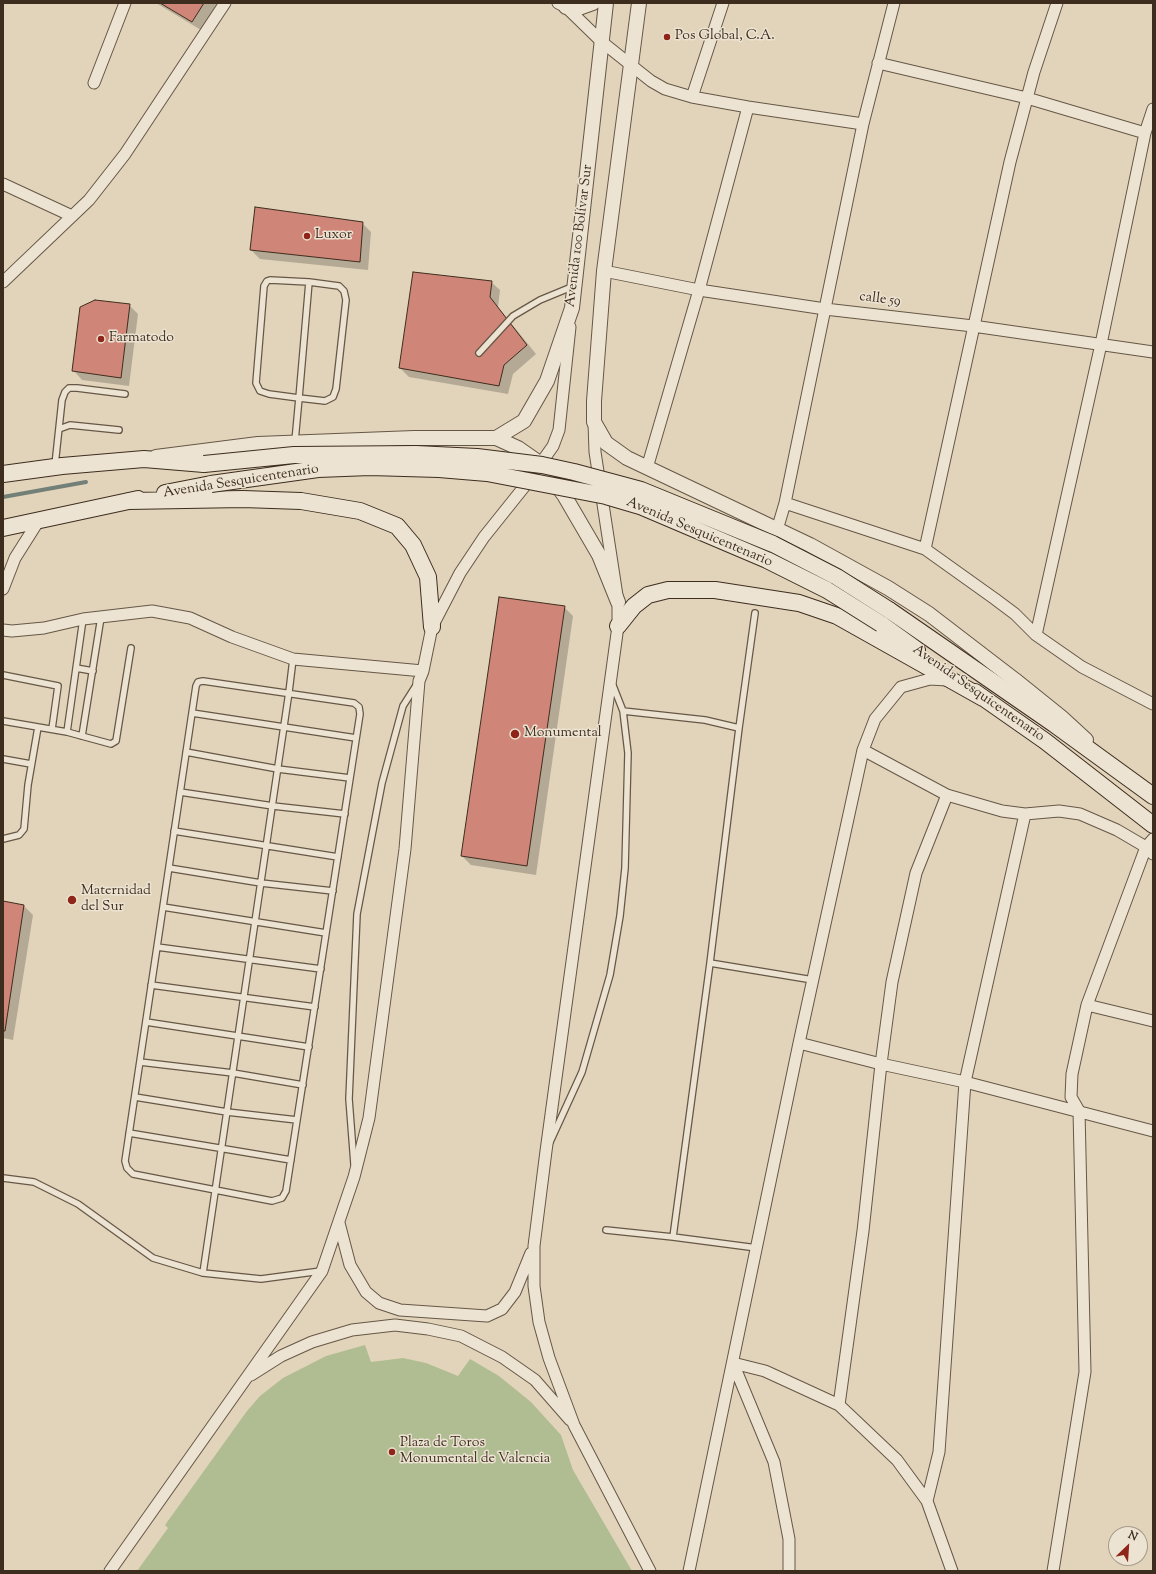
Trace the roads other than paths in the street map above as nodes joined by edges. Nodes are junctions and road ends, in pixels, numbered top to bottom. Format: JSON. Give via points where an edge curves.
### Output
{"nodes":[{"id":1,"x":124,"y":3,"type":"edge"},
{"id":2,"x":225,"y":3,"type":"edge"},
{"id":3,"x":593,"y":3,"type":"edge"},
{"id":4,"x":606,"y":3,"type":"edge"},
{"id":5,"x":639,"y":3,"type":"edge"},
{"id":6,"x":723,"y":3,"type":"edge"},
{"id":7,"x":894,"y":3,"type":"edge"},
{"id":8,"x":1057,"y":3,"type":"edge"},
{"id":9,"x":562,"y":5,"type":"edge"},
{"id":10,"x":602,"y":42,"type":"junction"},
{"id":11,"x":878,"y":63,"type":"junction"},
{"id":12,"x":630,"y":64,"type":"junction"},
{"id":13,"x":94,"y":83,"type":"dead end"},
{"id":14,"x":692,"y":97,"type":"junction"},
{"id":15,"x":1027,"y":98,"type":"junction"},
{"id":16,"x":748,"y":107,"type":"junction"},
{"id":17,"x":1153,"y":109,"type":"edge"},
{"id":18,"x":863,"y":124,"type":"junction"},
{"id":19,"x":1145,"y":133,"type":"junction"},
{"id":20,"x":3,"y":184,"type":"edge"},
{"id":21,"x":72,"y":216,"type":"junction"},
{"id":22,"x":604,"y":271,"type":"junction"},
{"id":23,"x":3,"y":282,"type":"edge"},
{"id":24,"x":309,"y":282,"type":"junction"},
{"id":25,"x":574,"y":286,"type":"junction"},
{"id":26,"x":699,"y":290,"type":"junction"},
{"id":27,"x":572,"y":308,"type":"junction"},
{"id":28,"x":825,"y":309,"type":"junction"},
{"id":29,"x":973,"y":326,"type":"junction"},
{"id":30,"x":1101,"y":344,"type":"junction"},
{"id":31,"x":1153,"y":352,"type":"edge"},
{"id":32,"x":479,"y":353,"type":"dead end"},
{"id":33,"x":125,"y":394,"type":"dead end"},
{"id":34,"x":299,"y":398,"type":"junction"},
{"id":35,"x":594,"y":422,"type":"junction"},
{"id":36,"x":59,"y":429,"type":"junction"},
{"id":37,"x":119,"y":430,"type":"dead end"},
{"id":38,"x":496,"y":438,"type":"junction"},
{"id":39,"x":295,"y":443,"type":"junction"},
{"id":40,"x":144,"y":459,"type":"junction"},
{"id":41,"x":541,"y":464,"type":"junction"},
{"id":42,"x":54,"y":467,"type":"junction"},
{"id":43,"x":647,"y":468,"type":"junction"},
{"id":44,"x":3,"y":474,"type":"edge"},
{"id":45,"x":128,"y":501,"type":"junction"},
{"id":46,"x":785,"y":503,"type":"junction"},
{"id":47,"x":39,"y":520,"type":"junction"},
{"id":48,"x":3,"y":528,"type":"edge"},
{"id":49,"x":777,"y":530,"type":"junction"},
{"id":50,"x":925,"y":550,"type":"junction"},
{"id":51,"x":3,"y":589,"type":"edge"},
{"id":52,"x":618,"y":602,"type":"junction"},
{"id":53,"x":755,"y":613,"type":"dead end"},
{"id":54,"x":101,"y":617,"type":"junction"},
{"id":55,"x":83,"y":619,"type":"junction"},
{"id":56,"x":618,"y":626,"type":"junction"},
{"id":57,"x":432,"y":627,"type":"junction"},
{"id":58,"x":3,"y":630,"type":"edge"},
{"id":59,"x":1036,"y":635,"type":"junction"},
{"id":60,"x":131,"y":648,"type":"dead end"},
{"id":61,"x":293,"y":659,"type":"junction"},
{"id":62,"x":76,"y":668,"type":"junction"},
{"id":63,"x":93,"y":671,"type":"junction"},
{"id":64,"x":3,"y":675,"type":"edge"},
{"id":65,"x":421,"y":676,"type":"junction"},
{"id":66,"x":610,"y":677,"type":"junction"},
{"id":67,"x":948,"y":680,"type":"junction"},
{"id":68,"x":289,"y":692,"type":"junction"},
{"id":69,"x":983,"y":698,"type":"junction"},
{"id":70,"x":1153,"y":704,"type":"edge"},
{"id":71,"x":623,"y":711,"type":"junction"},
{"id":72,"x":192,"y":713,"type":"junction"},
{"id":73,"x":3,"y":722,"type":"edge"},
{"id":74,"x":38,"y":727,"type":"junction"},
{"id":75,"x":284,"y":728,"type":"junction"},
{"id":76,"x":739,"y":728,"type":"junction"},
{"id":77,"x":52,"y":729,"type":"junction"},
{"id":78,"x":67,"y":732,"type":"junction"},
{"id":79,"x":82,"y":736,"type":"junction"},
{"id":80,"x":356,"y":738,"type":"junction"},
{"id":81,"x":863,"y":750,"type":"junction"},
{"id":82,"x":186,"y":752,"type":"junction"},
{"id":83,"x":3,"y":759,"type":"edge"},
{"id":84,"x":31,"y":764,"type":"junction"},
{"id":85,"x":278,"y":769,"type":"junction"},
{"id":86,"x":1118,"y":770,"type":"junction"},
{"id":87,"x":350,"y":778,"type":"junction"},
{"id":88,"x":180,"y":792,"type":"junction"},
{"id":89,"x":947,"y":795,"type":"junction"},
{"id":90,"x":1153,"y":796,"type":"edge"},
{"id":91,"x":272,"y":806,"type":"junction"},
{"id":92,"x":345,"y":814,"type":"junction"},
{"id":93,"x":1025,"y":814,"type":"junction"},
{"id":94,"x":1153,"y":825,"type":"edge"},
{"id":95,"x":174,"y":831,"type":"junction"},
{"id":96,"x":3,"y":839,"type":"edge"},
{"id":97,"x":267,"y":845,"type":"junction"},
{"id":98,"x":1151,"y":846,"type":"edge"},
{"id":99,"x":338,"y":857,"type":"junction"},
{"id":100,"x":169,"y":868,"type":"junction"},
{"id":101,"x":261,"y":883,"type":"junction"},
{"id":102,"x":333,"y":891,"type":"junction"},
{"id":103,"x":163,"y":907,"type":"junction"},
{"id":104,"x":255,"y":922,"type":"junction"},
{"id":105,"x":326,"y":933,"type":"junction"},
{"id":106,"x":157,"y":947,"type":"junction"},
{"id":107,"x":250,"y":960,"type":"junction"},
{"id":108,"x":710,"y":962,"type":"junction"},
{"id":109,"x":321,"y":969,"type":"junction"},
{"id":110,"x":813,"y":980,"type":"junction"},
{"id":111,"x":152,"y":985,"type":"junction"},
{"id":112,"x":244,"y":999,"type":"junction"},
{"id":113,"x":1087,"y":1005,"type":"junction"},
{"id":114,"x":315,"y":1008,"type":"junction"},
{"id":115,"x":1153,"y":1021,"type":"edge"},
{"id":116,"x":146,"y":1022,"type":"junction"},
{"id":117,"x":239,"y":1036,"type":"junction"},
{"id":118,"x":799,"y":1043,"type":"junction"},
{"id":119,"x":309,"y":1047,"type":"junction"},
{"id":120,"x":140,"y":1062,"type":"junction"},
{"id":121,"x":881,"y":1064,"type":"junction"},
{"id":122,"x":233,"y":1073,"type":"junction"},
{"id":123,"x":965,"y":1082,"type":"junction"},
{"id":124,"x":303,"y":1085,"type":"junction"},
{"id":125,"x":135,"y":1097,"type":"junction"},
{"id":126,"x":1079,"y":1111,"type":"junction"},
{"id":127,"x":228,"y":1112,"type":"junction"},
{"id":128,"x":298,"y":1120,"type":"junction"},
{"id":129,"x":1153,"y":1131,"type":"edge"},
{"id":130,"x":129,"y":1133,"type":"junction"},
{"id":131,"x":222,"y":1148,"type":"junction"},
{"id":132,"x":546,"y":1151,"type":"junction"},
{"id":133,"x":291,"y":1160,"type":"junction"},
{"id":134,"x":354,"y":1177,"type":"junction"},
{"id":135,"x":3,"y":1178,"type":"edge"},
{"id":136,"x":216,"y":1190,"type":"junction"},
{"id":137,"x":339,"y":1223,"type":"junction"},
{"id":138,"x":606,"y":1230,"type":"dead end"},
{"id":139,"x":673,"y":1237,"type":"junction"},
{"id":140,"x":534,"y":1246,"type":"junction"},
{"id":141,"x":756,"y":1248,"type":"junction"},
{"id":142,"x":322,"y":1270,"type":"junction"},
{"id":143,"x":202,"y":1273,"type":"junction"},
{"id":144,"x":733,"y":1363,"type":"junction"},
{"id":145,"x":244,"y":1379,"type":"junction"},
{"id":146,"x":839,"y":1405,"type":"junction"},
{"id":147,"x":574,"y":1425,"type":"junction"},
{"id":148,"x":927,"y":1501,"type":"junction"},
{"id":149,"x":110,"y":1571,"type":"edge"},
{"id":150,"x":650,"y":1571,"type":"edge"},
{"id":151,"x":689,"y":1571,"type":"edge"},
{"id":152,"x":789,"y":1571,"type":"edge"},
{"id":153,"x":952,"y":1571,"type":"edge"},
{"id":154,"x":1052,"y":1571,"type":"edge"}],
"edges":[{"from":1,"to":13,"type":"street"},
{"from":2,"to":21,"type":"street","via":[[125,154],[89,200]]},
{"from":3,"to":9,"type":"street","via":[[579,8]]},
{"from":4,"to":10,"type":"street","name":"Avenida 100 Bolívar Sur"},
{"from":5,"to":12,"type":"street","name":"Avenida 100 Bolívar Sur"},
{"from":6,"to":14,"type":"street"},
{"from":7,"to":11,"type":"street"},
{"from":8,"to":15,"type":"street"},
{"from":9,"to":10,"type":"street"},
{"from":10,"to":12,"type":"street"},
{"from":10,"to":25,"type":"street","name":"Avenida 100 Bolívar Sur"},
{"from":11,"to":15,"type":"street"},
{"from":11,"to":18,"type":"street"},
{"from":12,"to":14,"type":"street","via":[[665,89]]},
{"from":12,"to":22,"type":"street","name":"Avenida 100 Bolívar Sur"},
{"from":14,"to":16,"type":"street"},
{"from":15,"to":19,"type":"street"},
{"from":15,"to":29,"type":"street"},
{"from":16,"to":18,"type":"street"},
{"from":16,"to":26,"type":"street"},
{"from":17,"to":19,"type":"street"},
{"from":18,"to":28,"type":"street"},
{"from":19,"to":30,"type":"street"},
{"from":20,"to":21,"type":"street"},
{"from":21,"to":23,"type":"street"},
{"from":22,"to":26,"type":"street","name":"calle 59"},
{"from":22,"to":35,"type":"street","name":"Avenida 100 Bolívar Sur"},
{"from":24,"to":34,"type":"lane"},
{"from":24,"to":34,"type":"lane","via":[[339,286],[344,291],[346,300],[333,397],[325,401]]},
{"from":24,"to":34,"type":"lane","via":[[270,280],[264,286],[256,383],[260,391],[265,393]]},
{"from":25,"to":27,"type":"street","name":"Avenida 100 Bolívar Sur"},
{"from":25,"to":32,"type":"lane","via":[[540,300],[513,316]]},
{"from":26,"to":28,"type":"street","name":"calle 59"},
{"from":26,"to":43,"type":"street"},
{"from":27,"to":38,"type":"street","via":[[546,381],[524,421]]},
{"from":27,"to":41,"type":"street","name":"Avenida 100 Bolívar Sur","via":[[559,430]]},
{"from":28,"to":29,"type":"street","name":"calle 59"},
{"from":28,"to":46,"type":"street"},
{"from":29,"to":30,"type":"street","name":"calle 59"},
{"from":29,"to":50,"type":"street"},
{"from":30,"to":31,"type":"street","name":"calle 59"},
{"from":30,"to":59,"type":"street"},
{"from":33,"to":36,"type":"lane","via":[[69,388],[64,392],[62,400]]},
{"from":34,"to":39,"type":"lane"},
{"from":35,"to":43,"type":"street","via":[[606,443]]},
{"from":35,"to":52,"type":"street","via":[[595,452]]},
{"from":36,"to":37,"type":"lane","via":[[70,425]]},
{"from":36,"to":42,"type":"lane"},
{"from":38,"to":39,"type":"street","via":[[414,438]]},
{"from":38,"to":41,"type":"street","via":[[518,448]]},
{"from":39,"to":40,"type":"street","via":[[235,447]]},
{"from":40,"to":42,"type":"main road","name":"Avenida Sesquicentenario"},
{"from":40,"to":86,"type":"main road","name":"Avenida Sesquicentenario","bridge":true,"via":[[204,464],[294,455],[477,456],[542,465],[641,490],[773,544],[837,577],[889,610]]},
{"from":41,"to":52,"type":"street","via":[[564,495],[599,556]]},
{"from":41,"to":57,"type":"street","name":"Avenida 100 Bolívar Sur","via":[[484,537],[460,573]]},
{"from":42,"to":44,"type":"main road","name":"Avenida Sesquicentenario"},
{"from":43,"to":49,"type":"street"},
{"from":45,"to":47,"type":"main road","name":"Avenida Sesquicentenario"},
{"from":45,"to":57,"type":"main road","via":[[301,501],[360,511],[397,526],[413,545],[428,577]]},
{"from":45,"to":69,"type":"main road","name":"Avenida Sesquicentenario","bridge":true,"via":[[211,484],[318,469],[370,467],[487,473],[606,496],[640,506],[767,560],[827,590],[881,624]]},
{"from":46,"to":49,"type":"street"},
{"from":46,"to":50,"type":"street"},
{"from":47,"to":48,"type":"main road","name":"Avenida Sesquicentenario"},
{"from":47,"to":51,"type":"street","via":[[23,543]]},
{"from":49,"to":86,"type":"street","via":[[810,545],[928,614],[1061,717]]},
{"from":50,"to":59,"type":"street","via":[[1015,614]]},
{"from":52,"to":56,"type":"street"},
{"from":53,"to":76,"type":"lane"},
{"from":54,"to":55,"type":"street"},
{"from":54,"to":61,"type":"street","via":[[152,611],[190,618],[232,637]]},
{"from":54,"to":63,"type":"lane"},
{"from":55,"to":58,"type":"street","via":[[44,628]]},
{"from":55,"to":62,"type":"lane"},
{"from":56,"to":66,"type":"street"},
{"from":56,"to":67,"type":"main road","via":[[634,606],[648,595],[668,590],[715,590],[799,603],[837,616]]},
{"from":57,"to":65,"type":"street","name":"Avenida 100 Bolívar Sur"},
{"from":59,"to":70,"type":"street","via":[[1082,667]]},
{"from":60,"to":79,"type":"lane","via":[[116,741],[111,744]]},
{"from":61,"to":65,"type":"street"},
{"from":61,"to":68,"type":"lane"},
{"from":62,"to":63,"type":"lane"},
{"from":62,"to":78,"type":"lane"},
{"from":63,"to":79,"type":"lane"},
{"from":64,"to":77,"type":"lane","via":[[58,686]]},
{"from":65,"to":134,"type":"street","name":"Avenida 100 Bolívar Sur","via":[[406,849],[369,1118]]},
{"from":65,"to":134,"type":"lane","via":[[403,706],[386,767],[357,914],[349,1099]]},
{"from":66,"to":71,"type":"lane"},
{"from":66,"to":132,"type":"street"},
{"from":67,"to":69,"type":"main road"},
{"from":67,"to":81,"type":"street","via":[[930,680],[900,687],[875,719]]},
{"from":68,"to":72,"type":"lane","via":[[198,682]]},
{"from":68,"to":75,"type":"lane"},
{"from":68,"to":80,"type":"lane","via":[[354,703],[359,707],[360,714]]},
{"from":69,"to":94,"type":"main road","name":"Avenida Sesquicentenario","via":[[1045,741]]},
{"from":71,"to":76,"type":"lane","via":[[705,720]]},
{"from":71,"to":132,"type":"lane","via":[[628,753],[625,868],[610,975],[582,1072]]},
{"from":72,"to":75,"type":"lane"},
{"from":72,"to":82,"type":"lane"},
{"from":73,"to":74,"type":"lane"},
{"from":74,"to":77,"type":"lane"},
{"from":74,"to":84,"type":"lane"},
{"from":75,"to":80,"type":"lane"},
{"from":75,"to":85,"type":"lane"},
{"from":76,"to":108,"type":"lane"},
{"from":77,"to":78,"type":"lane"},
{"from":78,"to":79,"type":"lane"},
{"from":80,"to":87,"type":"lane"},
{"from":81,"to":89,"type":"street"},
{"from":81,"to":110,"type":"street"},
{"from":82,"to":85,"type":"lane"},
{"from":82,"to":88,"type":"lane"},
{"from":83,"to":84,"type":"lane"},
{"from":84,"to":96,"type":"lane","via":[[24,829],[19,835]]},
{"from":85,"to":87,"type":"lane"},
{"from":85,"to":91,"type":"lane"},
{"from":86,"to":90,"type":"main road","name":"Avenida Sesquicentenario"},
{"from":87,"to":92,"type":"lane"},
{"from":88,"to":91,"type":"lane"},
{"from":88,"to":95,"type":"lane"},
{"from":89,"to":93,"type":"street","via":[[1002,811]]},
{"from":89,"to":121,"type":"street","via":[[916,873],[892,982]]},
{"from":91,"to":92,"type":"lane"},
{"from":91,"to":97,"type":"lane"},
{"from":92,"to":99,"type":"lane"},
{"from":93,"to":98,"type":"street","via":[[1060,811],[1080,814]]},
{"from":93,"to":123,"type":"street"},
{"from":95,"to":97,"type":"lane"},
{"from":95,"to":100,"type":"lane"},
{"from":97,"to":99,"type":"lane"},
{"from":97,"to":101,"type":"lane"},
{"from":98,"to":113,"type":"street"},
{"from":99,"to":102,"type":"lane"},
{"from":100,"to":101,"type":"lane"},
{"from":100,"to":103,"type":"lane"},
{"from":101,"to":102,"type":"lane"},
{"from":101,"to":104,"type":"lane"},
{"from":102,"to":105,"type":"lane"},
{"from":103,"to":104,"type":"lane"},
{"from":103,"to":106,"type":"lane"},
{"from":104,"to":105,"type":"lane"},
{"from":104,"to":107,"type":"lane"},
{"from":105,"to":109,"type":"lane"},
{"from":106,"to":107,"type":"lane"},
{"from":106,"to":111,"type":"lane"},
{"from":107,"to":109,"type":"lane"},
{"from":107,"to":112,"type":"lane"},
{"from":108,"to":110,"type":"lane"},
{"from":108,"to":139,"type":"lane"},
{"from":109,"to":114,"type":"lane"},
{"from":110,"to":118,"type":"street"},
{"from":111,"to":112,"type":"lane"},
{"from":111,"to":116,"type":"lane"},
{"from":112,"to":114,"type":"lane"},
{"from":112,"to":117,"type":"lane"},
{"from":113,"to":115,"type":"street"},
{"from":113,"to":126,"type":"street","via":[[1072,1074],[1071,1096]]},
{"from":114,"to":119,"type":"lane"},
{"from":116,"to":117,"type":"lane"},
{"from":116,"to":120,"type":"lane"},
{"from":117,"to":119,"type":"lane"},
{"from":117,"to":122,"type":"lane"},
{"from":118,"to":121,"type":"street"},
{"from":118,"to":141,"type":"street"},
{"from":119,"to":124,"type":"lane"},
{"from":120,"to":122,"type":"lane"},
{"from":120,"to":125,"type":"lane"},
{"from":121,"to":123,"type":"street"},
{"from":121,"to":146,"type":"street","via":[[863,1231]]},
{"from":122,"to":124,"type":"lane"},
{"from":122,"to":127,"type":"lane"},
{"from":123,"to":126,"type":"street"},
{"from":123,"to":148,"type":"street","via":[[939,1452]]},
{"from":124,"to":128,"type":"lane"},
{"from":125,"to":127,"type":"lane"},
{"from":125,"to":130,"type":"lane"},
{"from":126,"to":129,"type":"street"},
{"from":126,"to":154,"type":"street","via":[[1085,1372]]},
{"from":127,"to":128,"type":"lane"},
{"from":127,"to":131,"type":"lane"},
{"from":128,"to":133,"type":"lane"},
{"from":130,"to":131,"type":"lane"},
{"from":130,"to":136,"type":"lane","via":[[125,1161],[133,1174]]},
{"from":131,"to":133,"type":"lane"},
{"from":131,"to":136,"type":"lane"},
{"from":132,"to":140,"type":"street"},
{"from":133,"to":136,"type":"lane","via":[[286,1191],[282,1198],[272,1201]]},
{"from":134,"to":137,"type":"street","name":"Avenida 100 Bolívar Sur"},
{"from":135,"to":143,"type":"lane","via":[[34,1182],[78,1204],[153,1258]]},
{"from":136,"to":143,"type":"lane"},
{"from":137,"to":140,"type":"street","via":[[350,1266],[366,1292],[379,1303],[400,1310],[487,1316],[502,1308],[515,1292]]},
{"from":137,"to":142,"type":"street","name":"Avenida 100 Bolívar Sur"},
{"from":138,"to":139,"type":"lane"},
{"from":139,"to":141,"type":"lane"},
{"from":140,"to":147,"type":"street","via":[[534,1286],[539,1322],[549,1358]]},
{"from":141,"to":144,"type":"street"},
{"from":142,"to":143,"type":"lane","via":[[261,1279]]},
{"from":142,"to":145,"type":"street","name":"Avenida 100 Bolívar Sur"},
{"from":144,"to":146,"type":"street","via":[[765,1371]]},
{"from":144,"to":151,"type":"street"},
{"from":144,"to":152,"type":"street","via":[[774,1462],[789,1539]]},
{"from":145,"to":147,"type":"street","via":[[281,1356],[312,1342],[352,1330],[395,1326],[428,1329],[461,1336],[502,1357],[535,1380]]},
{"from":145,"to":149,"type":"street","name":"Avenida 100 Bolívar Sur"},
{"from":146,"to":148,"type":"street","via":[[897,1460]]},
{"from":147,"to":150,"type":"street"},
{"from":148,"to":153,"type":"street"}]}
